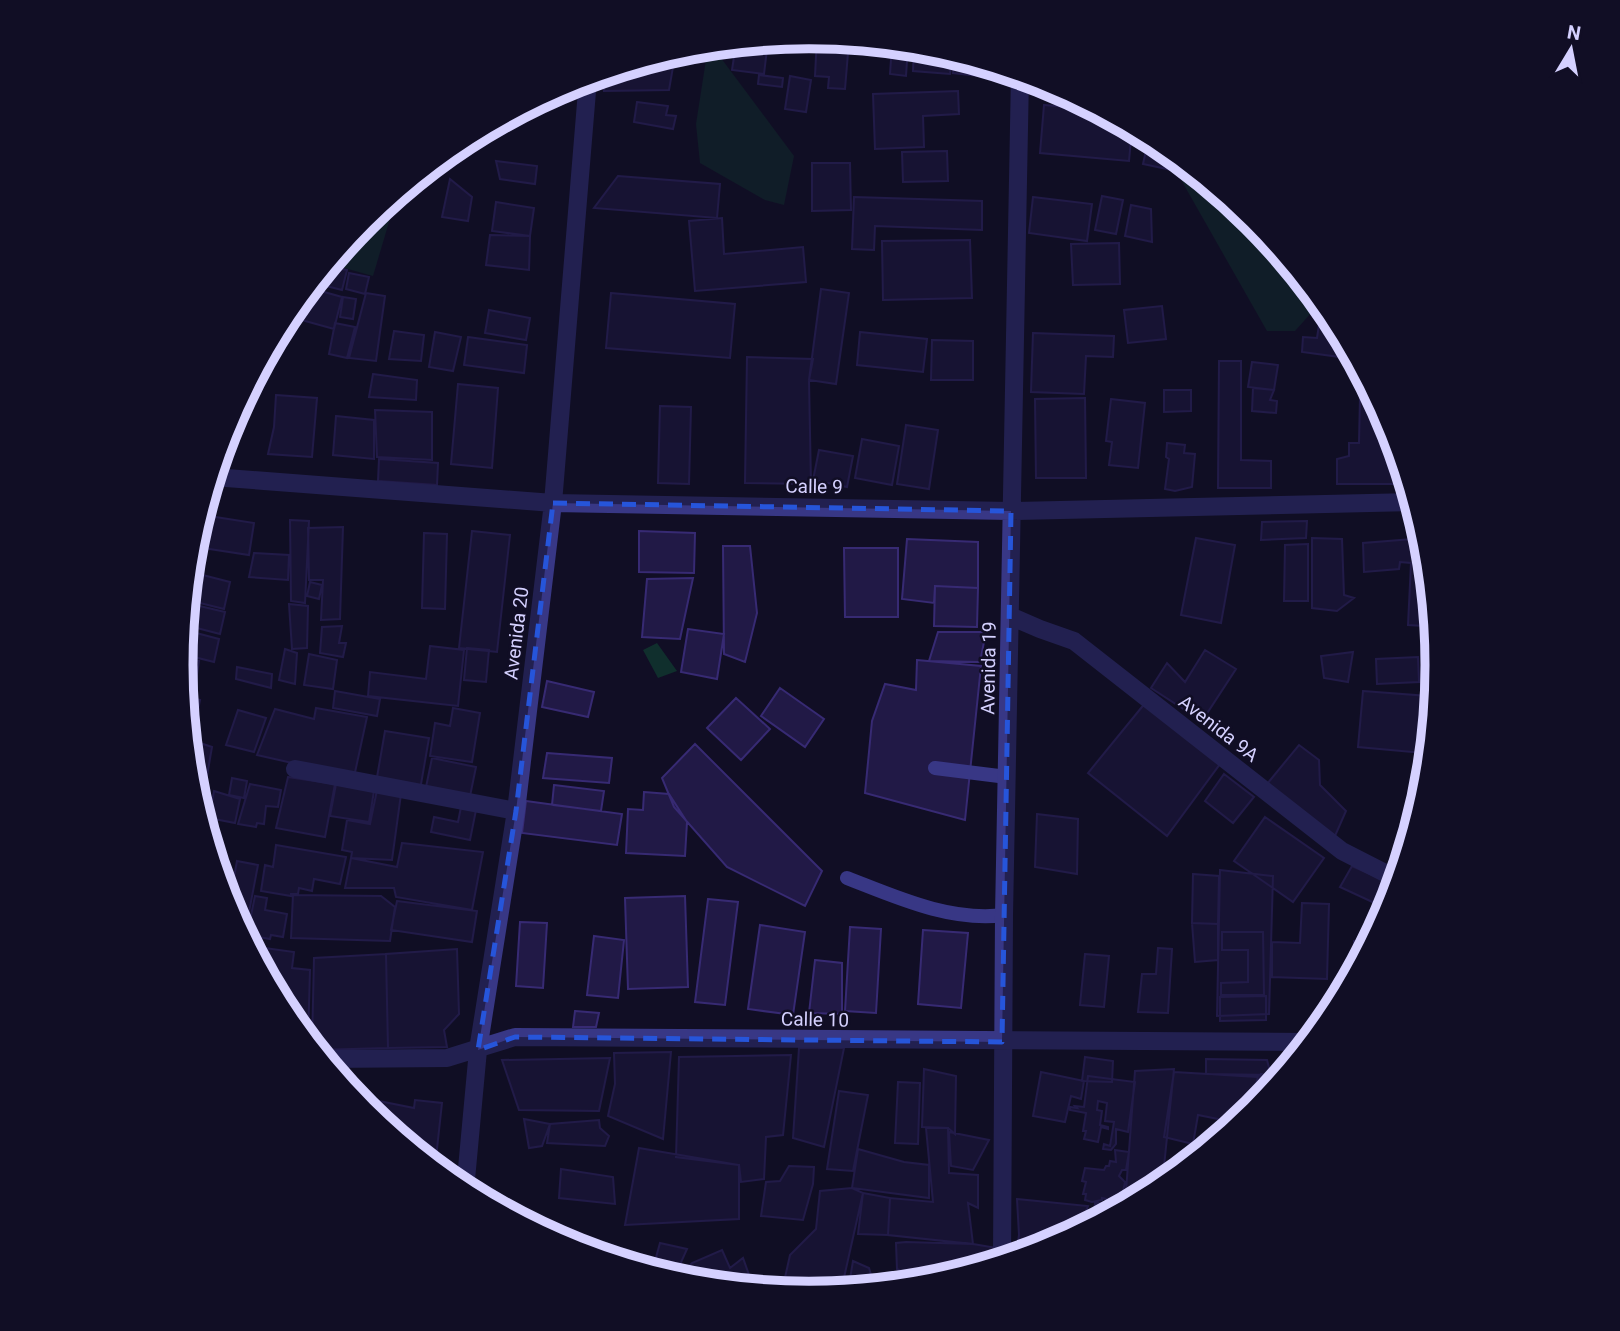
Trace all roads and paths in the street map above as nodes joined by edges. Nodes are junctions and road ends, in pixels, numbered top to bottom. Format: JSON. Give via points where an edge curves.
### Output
{"nodes":[{"id":1,"x":1020,"y":86,"type":"edge"},
{"id":2,"x":587,"y":91,"type":"edge"},
{"id":3,"x":223,"y":478,"type":"edge"},
{"id":4,"x":1404,"y":502,"type":"edge"},
{"id":5,"x":553,"y":503,"type":"junction"},
{"id":6,"x":1011,"y":510,"type":"junction"},
{"id":7,"x":1010,"y":616,"type":"junction"},
{"id":8,"x":935,"y":768,"type":"dead end"},
{"id":9,"x":295,"y":769,"type":"dead end"},
{"id":10,"x":1007,"y":777,"type":"junction"},
{"id":11,"x":516,"y":810,"type":"junction"},
{"id":12,"x":1390,"y":875,"type":"edge"},
{"id":13,"x":847,"y":878,"type":"dead end"},
{"id":14,"x":1004,"y":915,"type":"junction"},
{"id":15,"x":1002,"y":1042,"type":"junction"},
{"id":16,"x":1298,"y":1042,"type":"edge"},
{"id":17,"x":478,"y":1050,"type":"junction"},
{"id":18,"x":335,"y":1059,"type":"edge"},
{"id":19,"x":466,"y":1177,"type":"edge"},
{"id":20,"x":1002,"y":1251,"type":"edge"}],
"edges":[{"from":1,"to":6,"type":"street","name":"Avenida 19"},
{"from":2,"to":5,"type":"street","name":"Avenida 20"},
{"from":3,"to":5,"type":"street","name":"Calle 9"},
{"from":4,"to":6,"type":"street","name":"Calle 9"},
{"from":5,"to":6,"type":"street","name":"Calle 9"},
{"from":5,"to":11,"type":"street","name":"Avenida 20"},
{"from":6,"to":7,"type":"street","name":"Avenida 19"},
{"from":7,"to":10,"type":"street","name":"Avenida 19"},
{"from":7,"to":12,"type":"street","name":"Avenida 9A","via":[[1074,641],[1342,851]]},
{"from":8,"to":10,"type":"lane"},
{"from":9,"to":11,"type":"street"},
{"from":10,"to":14,"type":"street","name":"Avenida 19"},
{"from":11,"to":17,"type":"street","name":"Avenida 20"},
{"from":13,"to":14,"type":"lane","via":[[914,904],[981,918]]},
{"from":14,"to":15,"type":"street","name":"Avenida 19"},
{"from":15,"to":16,"type":"street","name":"Calle 10"},
{"from":15,"to":17,"type":"street","name":"Calle 10","via":[[515,1037]]},
{"from":15,"to":20,"type":"street","name":"Avenida 19"},
{"from":17,"to":18,"type":"street","name":"Calle 10","via":[[447,1058]]},
{"from":17,"to":19,"type":"street","name":"Avenida 20"}]}
